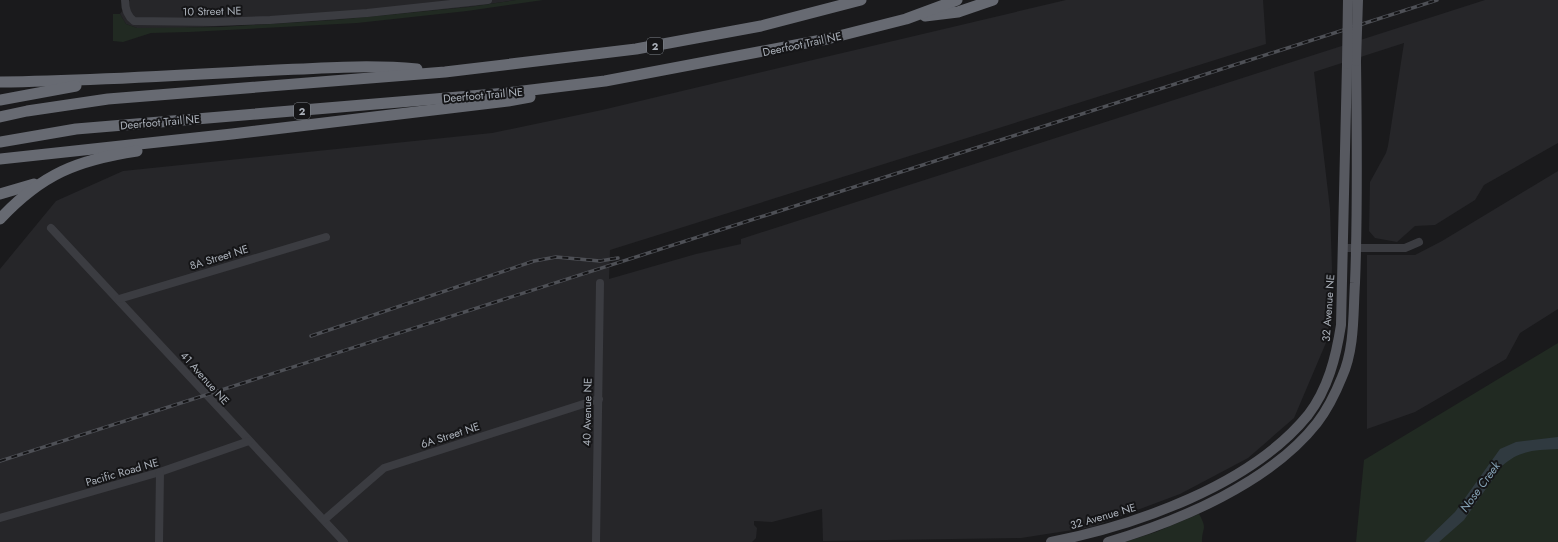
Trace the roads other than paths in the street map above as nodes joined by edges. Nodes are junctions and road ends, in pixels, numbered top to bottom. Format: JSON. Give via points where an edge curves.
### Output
{"nodes":[{"id":1,"x":125,"y":0,"type":"edge"},
{"id":2,"x":488,"y":0,"type":"edge"},
{"id":3,"x":861,"y":0,"type":"edge"},
{"id":4,"x":957,"y":0,"type":"edge"},
{"id":5,"x":993,"y":0,"type":"edge"},
{"id":6,"x":1348,"y":0,"type":"edge"},
{"id":7,"x":1358,"y":0,"type":"edge"},
{"id":8,"x":906,"y":19,"type":"junction"},
{"id":9,"x":1352,"y":62,"type":"junction"},
{"id":10,"x":445,"y":72,"type":"junction"},
{"id":11,"x":112,"y":79,"type":"junction"},
{"id":12,"x":605,"y":81,"type":"junction"},
{"id":13,"x":0,"y":82,"type":"edge"},
{"id":14,"x":0,"y":100,"type":"edge"},
{"id":15,"x":0,"y":117,"type":"edge"},
{"id":16,"x":232,"y":134,"type":"junction"},
{"id":17,"x":0,"y":142,"type":"edge"},
{"id":18,"x":0,"y":159,"type":"edge"},
{"id":19,"x":43,"y":181,"type":"junction"},
{"id":20,"x":0,"y":194,"type":"edge"},
{"id":21,"x":0,"y":219,"type":"edge"},
{"id":22,"x":51,"y":228,"type":"dead end"},
{"id":23,"x":326,"y":237,"type":"dead end"},
{"id":24,"x":1419,"y":242,"type":"dead end"},
{"id":25,"x":1344,"y":248,"type":"junction"},
{"id":26,"x":1356,"y":248,"type":"junction"},
{"id":27,"x":600,"y":283,"type":"dead end"},
{"id":28,"x":119,"y":299,"type":"junction"},
{"id":29,"x":598,"y":399,"type":"junction"},
{"id":30,"x":249,"y":441,"type":"junction"},
{"id":31,"x":160,"y":472,"type":"junction"},
{"id":32,"x":0,"y":518,"type":"edge"},
{"id":33,"x":324,"y":520,"type":"junction"},
{"id":34,"x":159,"y":542,"type":"edge"},
{"id":35,"x":344,"y":542,"type":"edge"},
{"id":36,"x":596,"y":542,"type":"edge"},
{"id":37,"x":1051,"y":542,"type":"edge"},
{"id":38,"x":1108,"y":542,"type":"edge"}],
"edges":[{"from":1,"to":2,"type":"street","name":"10 Street NE","via":[[129,17],[134,21],[143,22],[270,20]]},
{"from":3,"to":10,"type":"highway","number":"2","via":[[761,26],[636,49]]},
{"from":4,"to":8,"type":"highway","name":"Deerfoot Trail NE","number":"2"},
{"from":5,"to":8,"type":"highway","via":[[958,12]]},
{"from":6,"to":9,"type":"main road","name":"32 Avenue NE","bridge":true},
{"from":7,"to":9,"type":"main road","name":"32 Avenue NE","bridge":true},
{"from":8,"to":12,"type":"highway","name":"Deerfoot Trail NE","number":"2","via":[[820,41]]},
{"from":9,"to":25,"type":"main road","name":"32 Avenue NE"},
{"from":9,"to":26,"type":"main road","name":"32 Avenue NE"},
{"from":10,"to":11,"type":"highway","via":[[398,67],[345,67]]},
{"from":10,"to":15,"type":"highway","number":"2","via":[[108,99],[27,110]]},
{"from":11,"to":13,"type":"highway"},
{"from":11,"to":14,"type":"highway"},
{"from":12,"to":16,"type":"highway","via":[[508,101]]},
{"from":12,"to":17,"type":"highway","name":"Deerfoot Trail NE","number":"2","via":[[507,93],[76,129]]},
{"from":16,"to":18,"type":"highway"},
{"from":16,"to":19,"type":"highway","via":[[92,159]]},
{"from":19,"to":20,"type":"highway"},
{"from":19,"to":21,"type":"highway","via":[[23,196]]},
{"from":22,"to":28,"type":"street","name":"41 Avenue NE"},
{"from":23,"to":28,"type":"street","name":"8A Street NE"},
{"from":24,"to":26,"type":"street","via":[[1405,248]]},
{"from":25,"to":26,"type":"street"},
{"from":25,"to":37,"type":"main road","name":"32 Avenue NE","via":[[1341,325],[1331,371],[1308,414],[1292,431],[1256,460],[1192,497],[1120,526]]},
{"from":26,"to":38,"type":"main road","name":"32 Avenue NE","via":[[1350,348],[1343,376],[1317,422],[1290,451],[1230,492],[1158,525]]},
{"from":27,"to":29,"type":"street","name":"40 Avenue NE"},
{"from":28,"to":30,"type":"street","name":"41 Avenue NE"},
{"from":29,"to":33,"type":"street","name":"6A Street NE","via":[[384,468]]},
{"from":29,"to":36,"type":"street","name":"40 Avenue NE"},
{"from":30,"to":31,"type":"street","name":"Pacific Road NE"},
{"from":30,"to":33,"type":"street","name":"41 Avenue NE"},
{"from":31,"to":32,"type":"street","name":"Pacific Road NE"},
{"from":31,"to":34,"type":"street"},
{"from":33,"to":35,"type":"street","name":"41 Avenue NE"}]}
